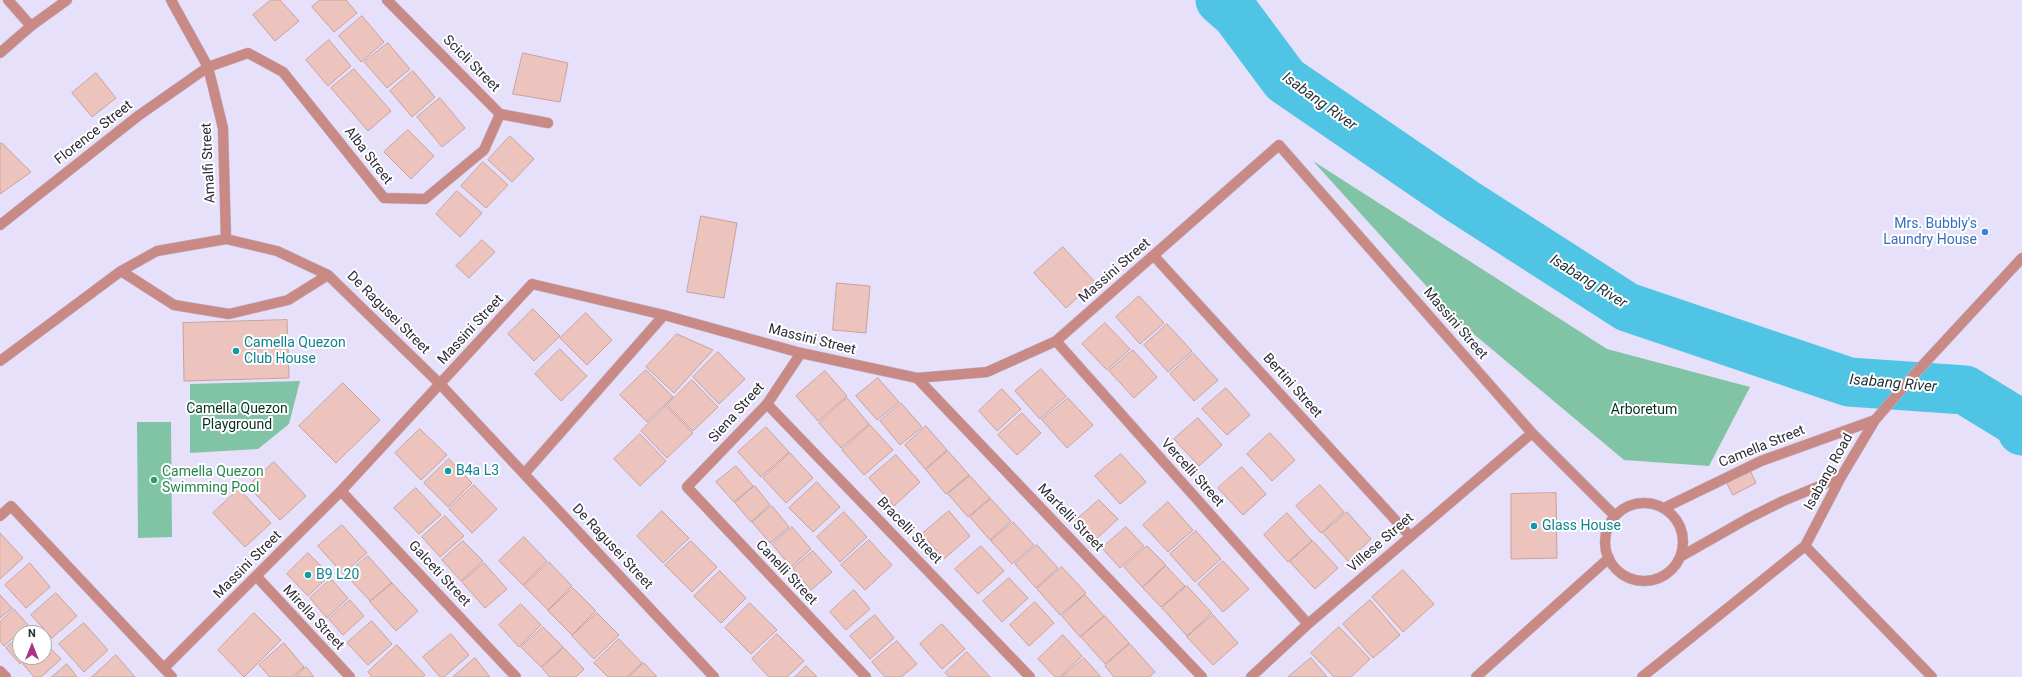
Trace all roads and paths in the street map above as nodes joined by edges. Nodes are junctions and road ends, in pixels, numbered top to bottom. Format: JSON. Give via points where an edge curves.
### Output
{"nodes":[{"id":1,"x":8,"y":0,"type":"edge"},
{"id":2,"x":67,"y":0,"type":"edge"},
{"id":3,"x":172,"y":0,"type":"edge"},
{"id":4,"x":387,"y":0,"type":"edge"},
{"id":5,"x":31,"y":26,"type":"junction"},
{"id":6,"x":0,"y":53,"type":"edge"},
{"id":7,"x":208,"y":67,"type":"junction"},
{"id":8,"x":500,"y":114,"type":"junction"},
{"id":9,"x":548,"y":123,"type":"dead end"},
{"id":10,"x":0,"y":225,"type":"edge"},
{"id":11,"x":226,"y":239,"type":"junction"},
{"id":12,"x":1154,"y":256,"type":"junction"},
{"id":13,"x":2022,"y":258,"type":"edge"},
{"id":14,"x":121,"y":271,"type":"junction"},
{"id":15,"x":328,"y":275,"type":"junction"},
{"id":16,"x":664,"y":315,"type":"junction"},
{"id":17,"x":1056,"y":341,"type":"junction"},
{"id":18,"x":801,"y":353,"type":"junction"},
{"id":19,"x":0,"y":361,"type":"edge"},
{"id":20,"x":918,"y":378,"type":"junction"},
{"id":21,"x":440,"y":384,"type":"junction"},
{"id":22,"x":767,"y":404,"type":"junction"},
{"id":23,"x":1875,"y":420,"type":"junction"},
{"id":24,"x":1532,"y":433,"type":"junction"},
{"id":25,"x":524,"y":474,"type":"junction"},
{"id":26,"x":1841,"y":477,"type":"junction"},
{"id":27,"x":687,"y":487,"type":"joint"},
{"id":28,"x":341,"y":491,"type":"junction"},
{"id":29,"x":1664,"y":508,"type":"junction"},
{"id":30,"x":0,"y":516,"type":"edge"},
{"id":31,"x":1615,"y":516,"type":"junction"},
{"id":32,"x":1410,"y":536,"type":"junction"},
{"id":33,"x":1805,"y":546,"type":"junction"},
{"id":34,"x":1609,"y":558,"type":"junction"},
{"id":35,"x":1680,"y":558,"type":"junction"},
{"id":36,"x":257,"y":577,"type":"junction"},
{"id":37,"x":1308,"y":624,"type":"junction"},
{"id":38,"x":164,"y":668,"type":"junction"},
{"id":39,"x":0,"y":670,"type":"edge"},
{"id":40,"x":6,"y":677,"type":"edge"},
{"id":41,"x":172,"y":677,"type":"edge"},
{"id":42,"x":350,"y":677,"type":"edge"},
{"id":43,"x":516,"y":677,"type":"edge"},
{"id":44,"x":714,"y":677,"type":"edge"},
{"id":45,"x":866,"y":677,"type":"edge"},
{"id":46,"x":1030,"y":677,"type":"edge"},
{"id":47,"x":1202,"y":677,"type":"edge"},
{"id":48,"x":1251,"y":677,"type":"edge"},
{"id":49,"x":1476,"y":677,"type":"edge"},
{"id":50,"x":1642,"y":677,"type":"edge"},
{"id":51,"x":1932,"y":677,"type":"edge"}],
"edges":[{"from":1,"to":5,"type":"street"},
{"from":2,"to":5,"type":"street"},
{"from":3,"to":7,"type":"street","name":"Amalfi Street"},
{"from":4,"to":8,"type":"street","name":"Scicli Street"},
{"from":5,"to":6,"type":"street"},
{"from":7,"to":8,"type":"street","name":"Alba Street","via":[[248,53],[284,72],[384,198],[425,199],[484,150]]},
{"from":7,"to":10,"type":"street","name":"Florence Street","via":[[138,116]]},
{"from":7,"to":11,"type":"street","name":"Amalfi Street","via":[[223,128]]},
{"from":8,"to":9,"type":"street","name":"Scicli Street"},
{"from":11,"to":14,"type":"street","name":"De Ragusei Street","via":[[157,251]]},
{"from":11,"to":15,"type":"street","name":"De Ragusei Street","via":[[277,251]]},
{"from":12,"to":17,"type":"street","name":"Massini Street"},
{"from":12,"to":24,"type":"street","name":"Massini Street","via":[[1278,146]]},
{"from":12,"to":32,"type":"street","name":"Bertini Street"},
{"from":13,"to":23,"type":"street","name":"Isabang Road"},
{"from":14,"to":15,"type":"street","via":[[174,305],[229,314],[288,300]]},
{"from":14,"to":19,"type":"street","name":"De Ragusei Street"},
{"from":15,"to":21,"type":"street","name":"De Ragusei Street"},
{"from":16,"to":18,"type":"street","name":"Massini Street"},
{"from":16,"to":21,"type":"street","name":"Massini Street","via":[[532,284]]},
{"from":16,"to":25,"type":"street"},
{"from":17,"to":20,"type":"street","name":"Massini Street","via":[[987,372]]},
{"from":17,"to":37,"type":"street","name":"Vercelli Street"},
{"from":18,"to":20,"type":"street","name":"Massini Street"},
{"from":18,"to":22,"type":"street","name":"Siena Street"},
{"from":20,"to":47,"type":"street","name":"Martelli Street"},
{"from":21,"to":25,"type":"street","name":"De Ragusei Street"},
{"from":21,"to":28,"type":"street","name":"Massini Street"},
{"from":22,"to":27,"type":"street","name":"Siena Street"},
{"from":22,"to":46,"type":"street","name":"Bracelli Street"},
{"from":23,"to":26,"type":"street","name":"Isabang Road"},
{"from":23,"to":29,"type":"street","name":"Camella Street","via":[[1761,460]]},
{"from":24,"to":31,"type":"street","name":"Massini Street"},
{"from":24,"to":32,"type":"street","name":"Villese Street"},
{"from":25,"to":44,"type":"street","name":"De Ragusei Street"},
{"from":26,"to":33,"type":"street","name":"Isabang Road"},
{"from":26,"to":35,"type":"street","via":[[1747,519]]},
{"from":27,"to":45,"type":"street","name":"Canelli Street"},
{"from":28,"to":36,"type":"street","name":"Massini Street"},
{"from":28,"to":43,"type":"street","name":"Galceti Street"},
{"from":29,"to":31,"type":"street","via":[[1644,503],[1633,504]]},
{"from":29,"to":35,"type":"street","via":[[1672,514],[1682,532]]},
{"from":30,"to":38,"type":"street","via":[[11,506]]},
{"from":31,"to":34,"type":"street","via":[[1605,536],[1605,548]]},
{"from":32,"to":37,"type":"street","name":"Villese Street"},
{"from":33,"to":50,"type":"street","name":"Isabang Road"},
{"from":33,"to":51,"type":"street"},
{"from":34,"to":35,"type":"street","via":[[1625,576],[1638,580],[1663,576]]},
{"from":34,"to":49,"type":"street"},
{"from":36,"to":38,"type":"street","name":"Massini Street"},
{"from":36,"to":42,"type":"street","name":"Mirella Street"},
{"from":37,"to":48,"type":"street","name":"Villese Street"},
{"from":38,"to":41,"type":"street"},
{"from":39,"to":40,"type":"street"}]}
